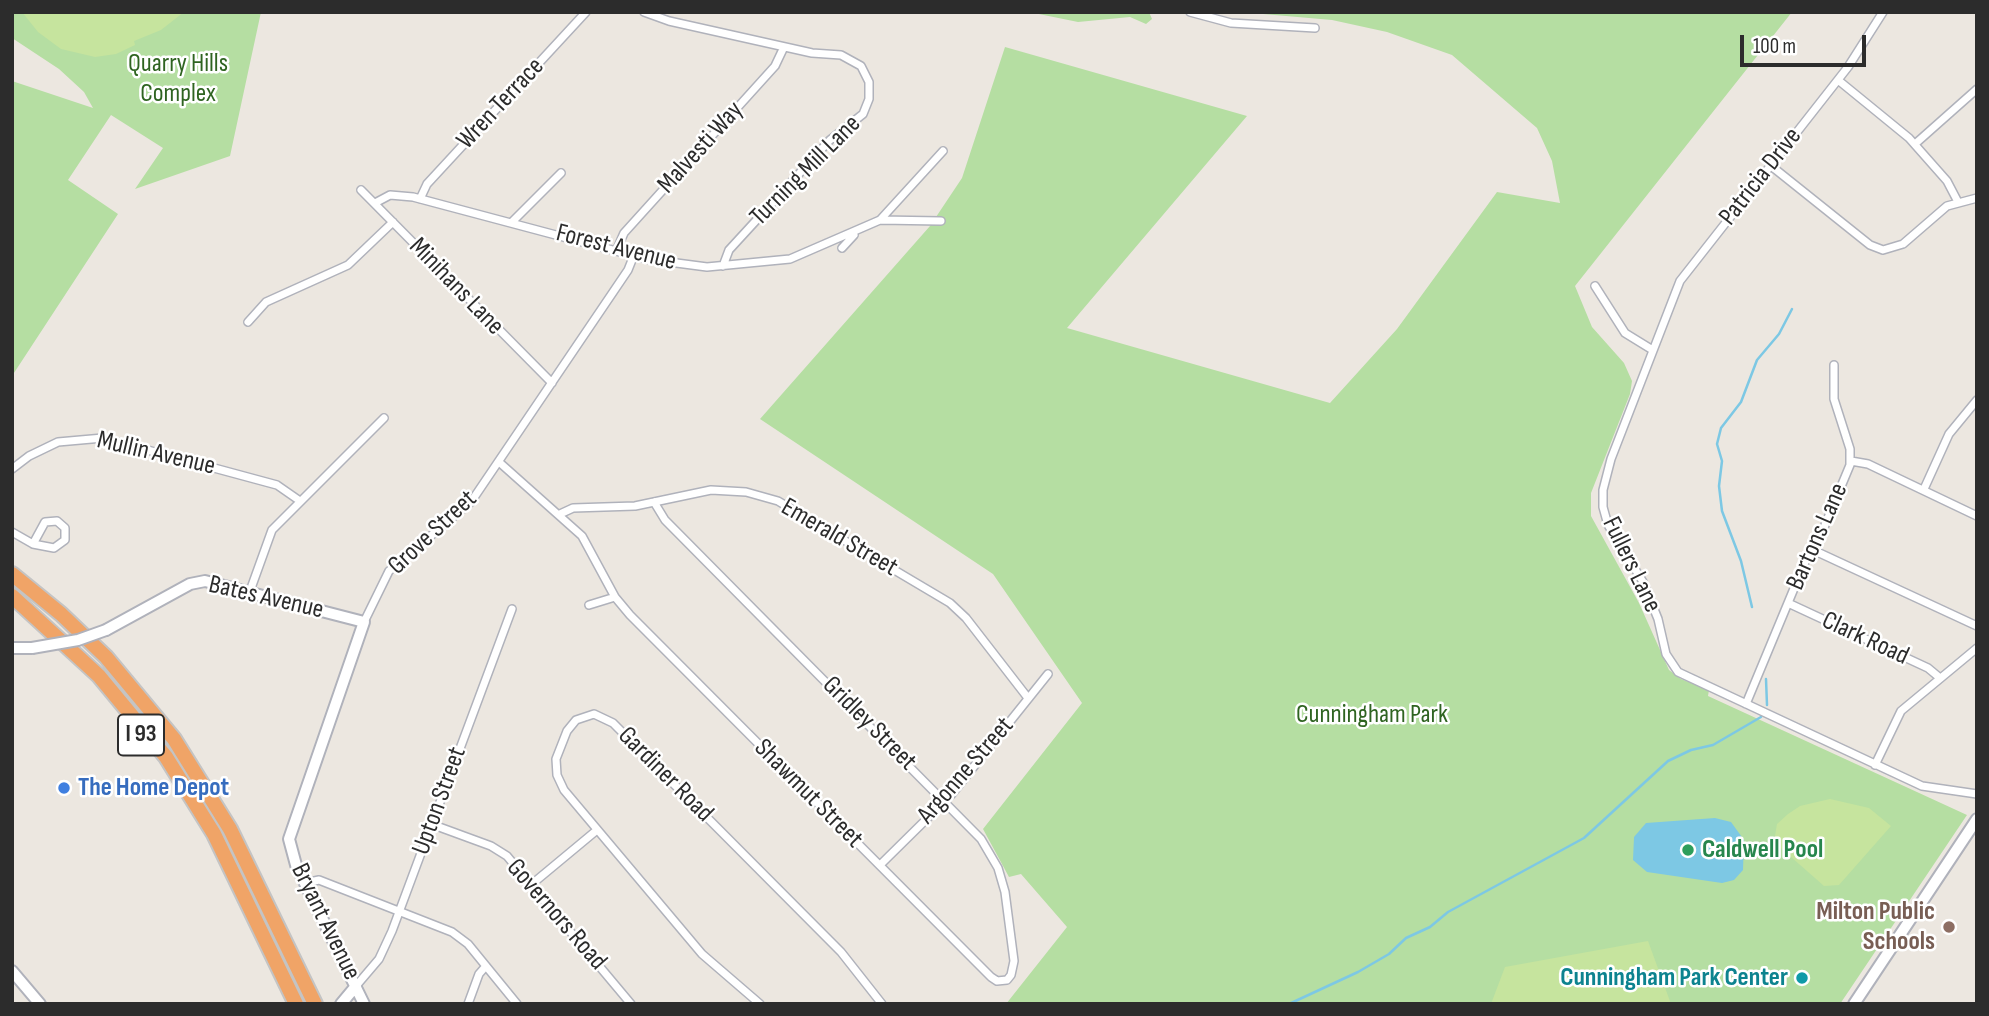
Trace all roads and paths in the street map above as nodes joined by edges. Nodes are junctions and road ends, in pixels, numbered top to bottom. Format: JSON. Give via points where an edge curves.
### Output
{"nodes":[{"id":1,"x":586,"y":12,"type":"edge"},
{"id":2,"x":644,"y":12,"type":"edge"},
{"id":3,"x":1190,"y":12,"type":"edge"},
{"id":4,"x":1883,"y":12,"type":"edge"},
{"id":5,"x":577,"y":16,"type":"edge"},
{"id":6,"x":1315,"y":28,"type":"dead end"},
{"id":7,"x":784,"y":47,"type":"junction"},
{"id":8,"x":1838,"y":80,"type":"junction"},
{"id":9,"x":1977,"y":89,"type":"edge"},
{"id":10,"x":1915,"y":144,"type":"junction"},
{"id":11,"x":943,"y":151,"type":"dead end"},
{"id":12,"x":1770,"y":165,"type":"junction"},
{"id":13,"x":561,"y":173,"type":"dead end"},
{"id":14,"x":361,"y":190,"type":"dead end"},
{"id":15,"x":1977,"y":198,"type":"edge"},
{"id":16,"x":420,"y":199,"type":"junction"},
{"id":17,"x":1958,"y":202,"type":"junction"},
{"id":18,"x":375,"y":203,"type":"junction"},
{"id":19,"x":880,"y":220,"type":"junction"},
{"id":20,"x":940,"y":221,"type":"dead end"},
{"id":21,"x":393,"y":222,"type":"junction"},
{"id":22,"x":512,"y":222,"type":"junction"},
{"id":23,"x":856,"y":232,"type":"junction"},
{"id":24,"x":842,"y":248,"type":"dead end"},
{"id":25,"x":617,"y":249,"type":"junction"},
{"id":26,"x":634,"y":255,"type":"junction"},
{"id":27,"x":723,"y":266,"type":"junction"},
{"id":28,"x":1595,"y":286,"type":"dead end"},
{"id":29,"x":248,"y":322,"type":"dead end"},
{"id":30,"x":1651,"y":349,"type":"junction"},
{"id":31,"x":1834,"y":365,"type":"dead end"},
{"id":32,"x":552,"y":383,"type":"junction"},
{"id":33,"x":1977,"y":400,"type":"edge"},
{"id":34,"x":384,"y":418,"type":"dead end"},
{"id":35,"x":1851,"y":461,"type":"junction"},
{"id":36,"x":499,"y":462,"type":"junction"},
{"id":37,"x":12,"y":469,"type":"edge"},
{"id":38,"x":1924,"y":489,"type":"junction"},
{"id":39,"x":300,"y":501,"type":"junction"},
{"id":40,"x":654,"y":502,"type":"junction"},
{"id":41,"x":560,"y":514,"type":"junction"},
{"id":42,"x":1977,"y":516,"type":"edge"},
{"id":43,"x":12,"y":532,"type":"edge"},
{"id":44,"x":33,"y":544,"type":"junction"},
{"id":45,"x":1813,"y":550,"type":"junction"},
{"id":46,"x":12,"y":574,"type":"edge"},
{"id":47,"x":12,"y":583,"type":"edge"},
{"id":48,"x":250,"y":591,"type":"junction"},
{"id":49,"x":12,"y":596,"type":"edge"},
{"id":50,"x":615,"y":597,"type":"junction"},
{"id":51,"x":1788,"y":603,"type":"junction"},
{"id":52,"x":12,"y":605,"type":"edge"},
{"id":53,"x":590,"y":605,"type":"dead end"},
{"id":54,"x":512,"y":609,"type":"dead end"},
{"id":55,"x":364,"y":622,"type":"junction"},
{"id":56,"x":1977,"y":626,"type":"edge"},
{"id":57,"x":12,"y":648,"type":"edge"},
{"id":58,"x":1977,"y":648,"type":"edge"},
{"id":59,"x":1048,"y":674,"type":"dead end"},
{"id":60,"x":1940,"y":678,"type":"junction"},
{"id":61,"x":1028,"y":698,"type":"junction"},
{"id":62,"x":1746,"y":704,"type":"junction"},
{"id":63,"x":1875,"y":765,"type":"junction"},
{"id":64,"x":1977,"y":794,"type":"edge"},
{"id":65,"x":946,"y":801,"type":"junction"},
{"id":66,"x":1977,"y":819,"type":"edge"},
{"id":67,"x":431,"y":824,"type":"junction"},
{"id":68,"x":597,"y":830,"type":"junction"},
{"id":69,"x":289,"y":839,"type":"joint"},
{"id":70,"x":880,"y":865,"type":"junction"},
{"id":71,"x":304,"y":883,"type":"junction"},
{"id":72,"x":531,"y":884,"type":"junction"},
{"id":73,"x":400,"y":912,"type":"junction"},
{"id":74,"x":486,"y":966,"type":"junction"},
{"id":75,"x":12,"y":971,"type":"edge"},
{"id":76,"x":1007,"y":980,"type":"joint"},
{"id":77,"x":356,"y":986,"type":"junction"},
{"id":78,"x":40,"y":1004,"type":"edge"},
{"id":79,"x":288,"y":1004,"type":"edge"},
{"id":80,"x":296,"y":1004,"type":"edge"},
{"id":81,"x":306,"y":1004,"type":"edge"},
{"id":82,"x":315,"y":1004,"type":"edge"},
{"id":83,"x":341,"y":1004,"type":"edge"},
{"id":84,"x":364,"y":1004,"type":"edge"},
{"id":85,"x":468,"y":1004,"type":"edge"},
{"id":86,"x":517,"y":1004,"type":"edge"},
{"id":87,"x":631,"y":1004,"type":"edge"},
{"id":88,"x":760,"y":1004,"type":"edge"},
{"id":89,"x":882,"y":1004,"type":"edge"},
{"id":90,"x":1853,"y":1004,"type":"edge"}],
"edges":[{"from":1,"to":5,"type":"street","name":"Wren Terrace"},
{"from":2,"to":7,"type":"street"},
{"from":3,"to":6,"type":"street","via":[[1231,23]]},
{"from":4,"to":8,"type":"street","name":"Patricia Drive"},
{"from":5,"to":16,"type":"street","name":"Wren Terrace","via":[[427,184]]},
{"from":7,"to":25,"type":"street","name":"Malvesti Way","via":[[775,66],[627,230]]},
{"from":7,"to":27,"type":"street","name":"Turning Mill Lane","via":[[852,59],[867,76],[868,104],[860,118],[830,140],[729,250]]},
{"from":8,"to":10,"type":"street"},
{"from":8,"to":12,"type":"street","name":"Patricia Drive"},
{"from":9,"to":10,"type":"street"},
{"from":10,"to":17,"type":"street","via":[[1947,181]]},
{"from":11,"to":19,"type":"street"},
{"from":12,"to":17,"type":"street","via":[[1870,245],[1883,250],[1903,244],[1937,212]]},
{"from":12,"to":30,"type":"street","name":"Patricia Drive","via":[[1680,281]]},
{"from":13,"to":22,"type":"street"},
{"from":14,"to":18,"type":"street","name":"Minihans Lane"},
{"from":15,"to":17,"type":"street"},
{"from":16,"to":18,"type":"street","name":"Forest Avenue","via":[[390,195]]},
{"from":16,"to":22,"type":"street","name":"Forest Avenue"},
{"from":18,"to":21,"type":"street","name":"Minihans Lane"},
{"from":19,"to":20,"type":"street","name":"Forest Avenue"},
{"from":19,"to":23,"type":"street","name":"Forest Avenue"},
{"from":21,"to":29,"type":"street","via":[[348,265],[266,302]]},
{"from":21,"to":32,"type":"street","name":"Minihans Lane"},
{"from":22,"to":25,"type":"street","name":"Forest Avenue"},
{"from":23,"to":24,"type":"street"},
{"from":23,"to":27,"type":"street","name":"Forest Avenue","via":[[790,259]]},
{"from":25,"to":26,"type":"street","name":"Forest Avenue"},
{"from":26,"to":27,"type":"street","name":"Forest Avenue","via":[[678,265]]},
{"from":26,"to":32,"type":"street","name":"Grove Street"},
{"from":28,"to":30,"type":"street","via":[[1625,334]]},
{"from":30,"to":62,"type":"street","name":"Fullers Lane","via":[[1606,475],[1604,512],[1643,582],[1671,664],[1682,675]]},
{"from":31,"to":35,"type":"street","name":"Bartons Lane","via":[[1835,406]]},
{"from":32,"to":36,"type":"street","name":"Grove Street"},
{"from":33,"to":38,"type":"street","via":[[1949,434]]},
{"from":34,"to":39,"type":"street"},
{"from":35,"to":38,"type":"street"},
{"from":35,"to":45,"type":"street","name":"Bartons Lane"},
{"from":36,"to":41,"type":"street","name":"Shawmut Street"},
{"from":36,"to":55,"type":"street","name":"Grove Street","via":[[464,510],[389,571]]},
{"from":37,"to":39,"type":"street","name":"Mullin Avenue","via":[[58,442],[103,438],[277,485]]},
{"from":38,"to":42,"type":"street"},
{"from":39,"to":48,"type":"street","via":[[269,535]]},
{"from":40,"to":41,"type":"street","name":"Emerald Street","via":[[573,508]]},
{"from":40,"to":61,"type":"street","name":"Emerald Street","via":[[720,490],[786,505],[956,608]]},
{"from":40,"to":65,"type":"street","name":"Gridley Street","via":[[665,520]]},
{"from":41,"to":50,"type":"street","name":"Shawmut Street","via":[[586,541]]},
{"from":43,"to":44,"type":"street"},
{"from":44,"to":44,"type":"street","via":[[60,546],[66,537],[64,526],[55,520],[41,525]]},
{"from":45,"to":51,"type":"street","name":"Bartons Lane"},
{"from":45,"to":56,"type":"street"},
{"from":46,"to":82,"type":"highway","number":"I 93","via":[[106,657],[174,739],[237,841]]},
{"from":47,"to":81,"type":"highway","number":"I 93","via":[[101,662],[181,761],[226,838]]},
{"from":48,"to":55,"type":"street","name":"Bates Avenue"},
{"from":48,"to":57,"type":"street","name":"Bates Avenue","bridge":true,"via":[[211,581],[194,582],[106,630],[78,640]]},
{"from":49,"to":80,"type":"highway","number":"I 93","via":[[89,665],[166,757],[214,834]]},
{"from":50,"to":53,"type":"street"},
{"from":50,"to":70,"type":"street","name":"Shawmut Street"},
{"from":51,"to":60,"type":"street","name":"Clark Road"},
{"from":51,"to":62,"type":"street","name":"Bartons Lane"},
{"from":52,"to":79,"type":"highway","number":"I 93","via":[[105,691],[160,761],[208,837]]},
{"from":54,"to":67,"type":"street","name":"Upton Street"},
{"from":55,"to":69,"type":"street","name":"Grove Street"},
{"from":58,"to":60,"type":"street"},
{"from":59,"to":61,"type":"street","name":"Argonne Street"},
{"from":60,"to":63,"type":"street","via":[[1898,715]]},
{"from":61,"to":65,"type":"street","name":"Argonne Street"},
{"from":62,"to":63,"type":"street","name":"Fullers Lane"},
{"from":63,"to":64,"type":"street","name":"Fullers Lane","via":[[1931,788]]},
{"from":65,"to":70,"type":"street","name":"Argonne Street"},
{"from":65,"to":76,"type":"street","name":"Gridley Street","via":[[986,846],[1001,876],[1014,961]]},
{"from":66,"to":90,"type":"street"},
{"from":67,"to":72,"type":"street","name":"Governors Road","via":[[497,849]]},
{"from":67,"to":73,"type":"street","name":"Upton Street"},
{"from":68,"to":72,"type":"street"},
{"from":68,"to":88,"type":"street","name":"Gardiner Road","via":[[706,959]]},
{"from":68,"to":89,"type":"street","name":"Gardiner Road","via":[[561,786],[556,765],[569,727],[589,714],[613,723],[841,952]]},
{"from":69,"to":71,"type":"street","name":"Bryant Avenue"},
{"from":70,"to":76,"type":"street","name":"Shawmut Street","via":[[991,977]]},
{"from":71,"to":73,"type":"street","via":[[319,880]]},
{"from":71,"to":77,"type":"street","name":"Bryant Avenue"},
{"from":72,"to":87,"type":"street","name":"Governors Road"},
{"from":73,"to":74,"type":"street","via":[[458,936]]},
{"from":73,"to":77,"type":"street","name":"Upton Street","via":[[379,959]]},
{"from":74,"to":85,"type":"street"},
{"from":74,"to":86,"type":"street"},
{"from":75,"to":78,"type":"street"},
{"from":77,"to":83,"type":"street"},
{"from":77,"to":84,"type":"street","name":"Bryant Avenue"}]}
